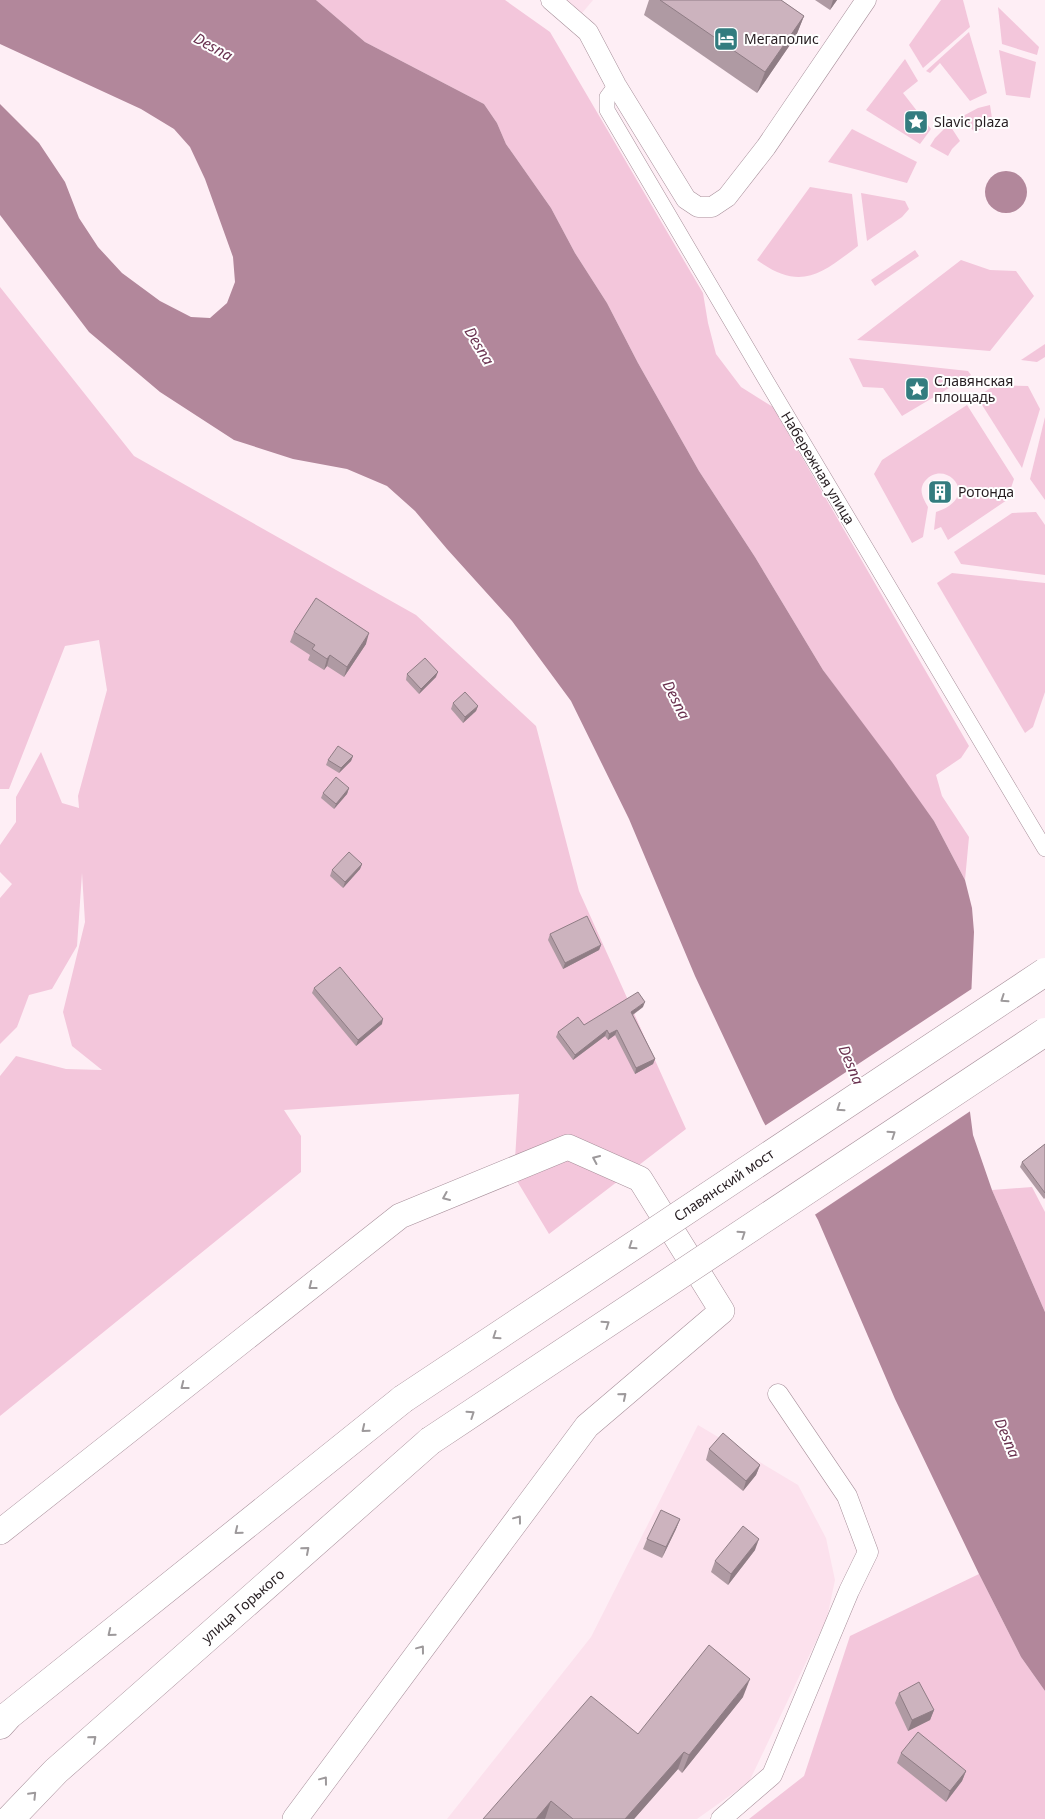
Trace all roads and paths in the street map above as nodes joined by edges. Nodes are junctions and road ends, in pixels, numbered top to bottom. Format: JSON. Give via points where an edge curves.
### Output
{"nodes":[{"id":1,"x":551,"y":0,"type":"edge"},
{"id":2,"x":866,"y":0,"type":"edge"},
{"id":3,"x":616,"y":85,"type":"junction"},
{"id":4,"x":1045,"y":849,"type":"edge"},
{"id":5,"x":1045,"y":972,"type":"edge"},
{"id":6,"x":1045,"y":1032,"type":"edge"},
{"id":7,"x":778,"y":1394,"type":"dead end"},
{"id":8,"x":0,"y":1532,"type":"edge"},
{"id":9,"x":0,"y":1725,"type":"edge"},
{"id":10,"x":10,"y":1819,"type":"edge"},
{"id":11,"x":295,"y":1819,"type":"edge"},
{"id":12,"x":721,"y":1819,"type":"edge"}],
"edges":[{"from":1,"to":3,"type":"street","via":[[588,32]]},
{"from":2,"to":3,"type":"street","via":[[766,147],[727,197],[712,207],[698,207],[686,199]]},
{"from":3,"to":4,"type":"street","name":"Набережная улица","via":[[607,97],[607,110]]},
{"from":5,"to":9,"type":"main road","name":"Славянский мост","one_way":true,"bridge":true,"via":[[403,1399]]},
{"from":10,"to":6,"type":"main road","name":"улица Горького","one_way":true,"bridge":true,"via":[[56,1771],[430,1441]]},
{"from":7,"to":12,"type":"street","via":[[847,1496],[868,1552],[772,1775]]},
{"from":11,"to":8,"type":"street","one_way":true,"via":[[587,1426],[722,1312],[640,1179],[568,1147],[400,1216]]}]}
